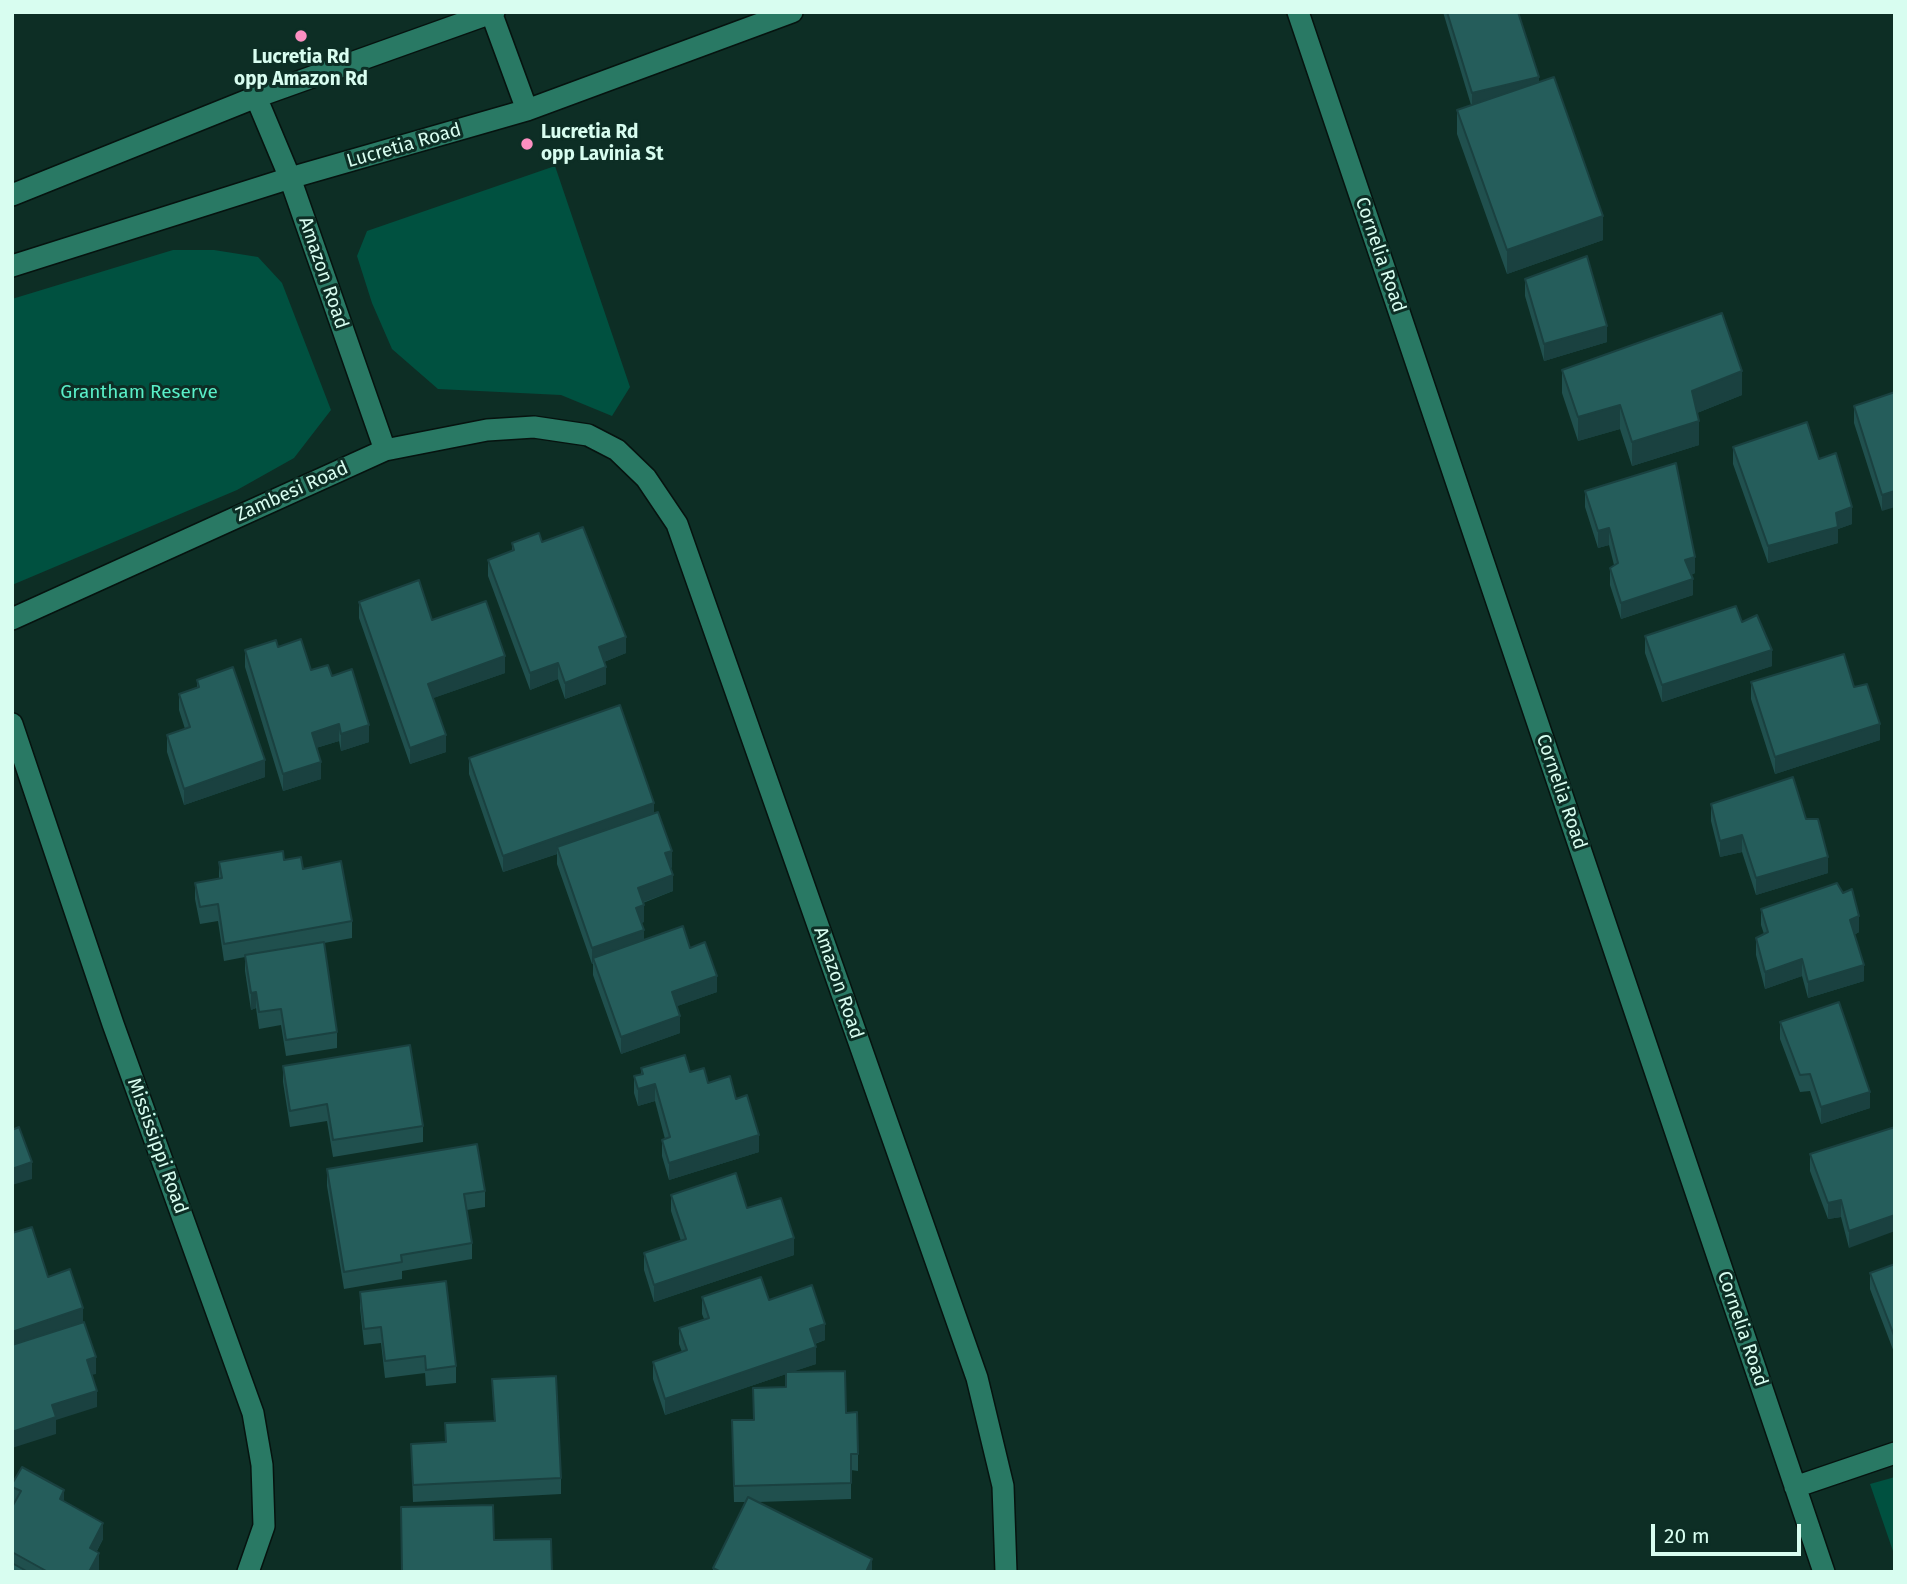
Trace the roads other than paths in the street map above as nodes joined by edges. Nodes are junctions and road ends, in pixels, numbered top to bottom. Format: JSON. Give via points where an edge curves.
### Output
{"nodes":[{"id":1,"x":792,"y":12,"type":"edge"},
{"id":2,"x":1298,"y":12,"type":"edge"},
{"id":3,"x":492,"y":13,"type":"edge"},
{"id":4,"x":256,"y":97,"type":"junction"},
{"id":5,"x":527,"y":110,"type":"junction"},
{"id":6,"x":289,"y":178,"type":"junction"},
{"id":7,"x":12,"y":195,"type":"edge"},
{"id":8,"x":12,"y":266,"type":"edge"},
{"id":9,"x":588,"y":435,"type":"joint"},
{"id":10,"x":385,"y":450,"type":"junction"},
{"id":11,"x":12,"y":619,"type":"edge"},
{"id":12,"x":12,"y":724,"type":"edge"},
{"id":13,"x":1895,"y":1454,"type":"edge"},
{"id":14,"x":1795,"y":1488,"type":"junction"},
{"id":15,"x":248,"y":1572,"type":"edge"},
{"id":16,"x":1006,"y":1572,"type":"edge"},
{"id":17,"x":1824,"y":1572,"type":"edge"}],
"edges":[{"from":1,"to":5,"type":"street","name":"Lucretia Road"},
{"from":2,"to":14,"type":"street","name":"Cornelia Road"},
{"from":3,"to":4,"type":"street"},
{"from":3,"to":5,"type":"street"},
{"from":4,"to":6,"type":"street","name":"Amazon Road"},
{"from":4,"to":7,"type":"street"},
{"from":5,"to":6,"type":"street","name":"Lucretia Road"},
{"from":6,"to":8,"type":"street","name":"Lucretia Road"},
{"from":6,"to":10,"type":"street","name":"Amazon Road"},
{"from":9,"to":10,"type":"street","name":"Zambesi Road","via":[[534,427],[486,430]]},
{"from":9,"to":16,"type":"street","name":"Amazon Road","via":[[617,450],[646,478],[677,524],[977,1378],[1003,1486]]},
{"from":10,"to":11,"type":"street","name":"Zambesi Road"},
{"from":12,"to":15,"type":"street","name":"Mississippi Road","via":[[113,1024],[253,1413],[262,1465],[264,1526]]},
{"from":13,"to":14,"type":"street"},
{"from":14,"to":17,"type":"street","name":"Cornelia Road"}]}
